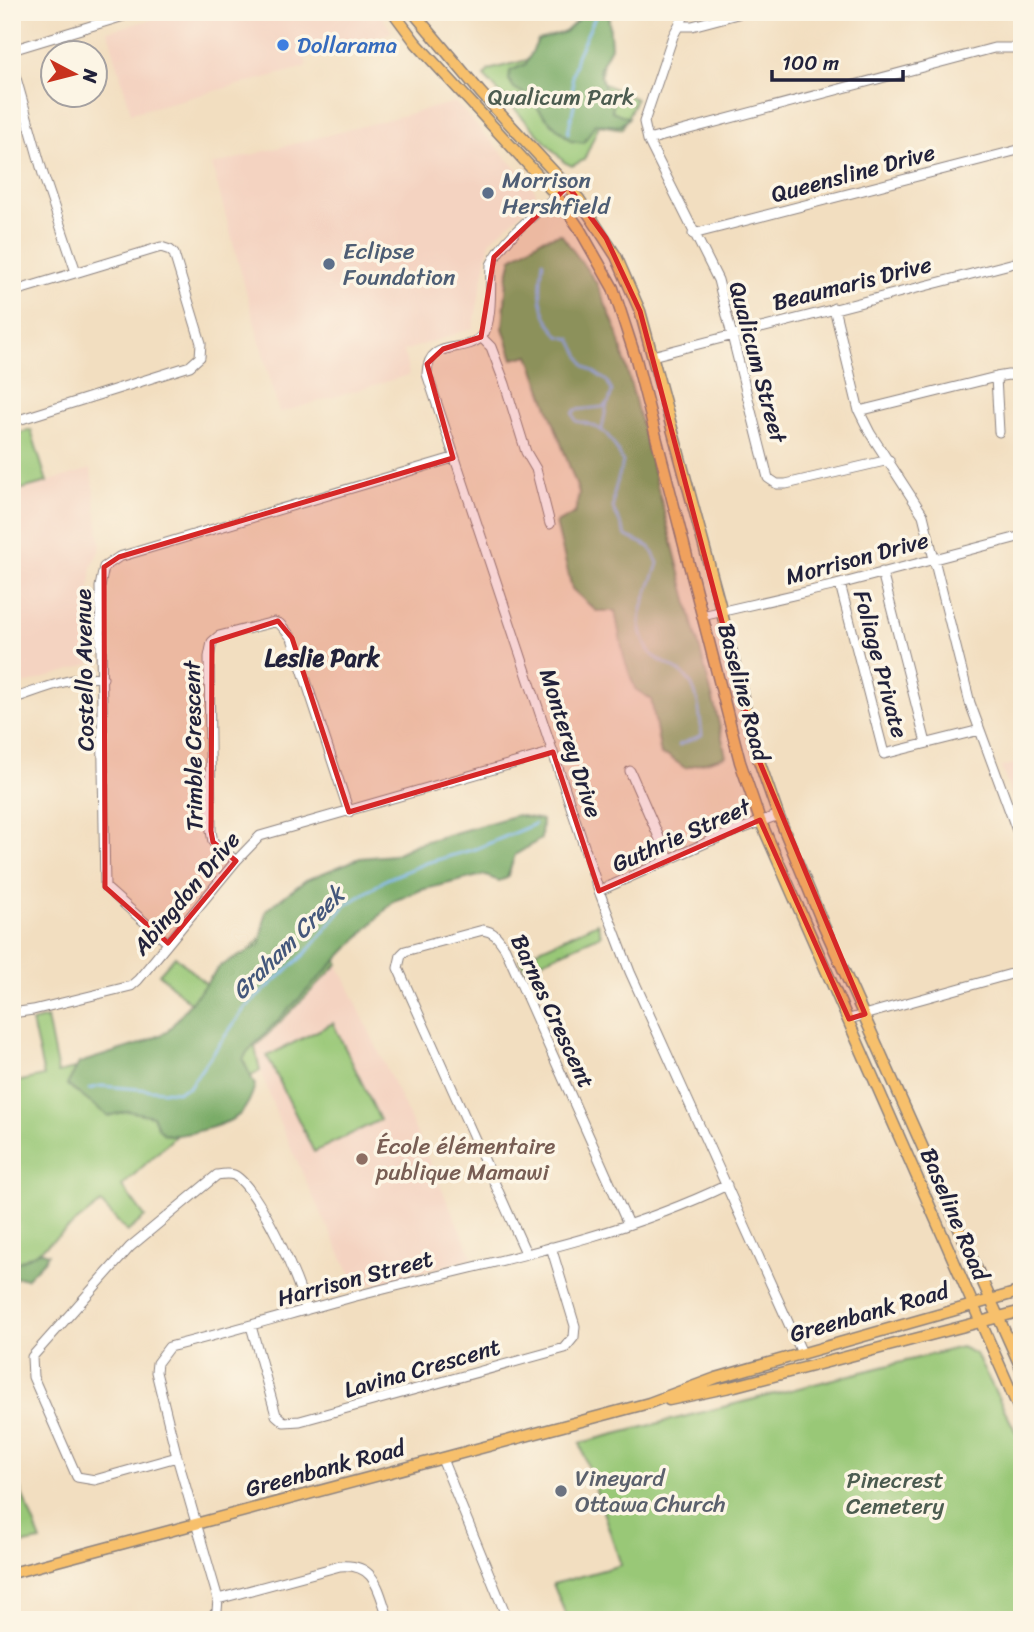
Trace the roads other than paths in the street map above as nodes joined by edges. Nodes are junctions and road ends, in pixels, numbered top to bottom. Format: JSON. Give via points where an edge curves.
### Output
{"nodes":[{"id":1,"x":137,"y":12,"type":"edge"},
{"id":2,"x":393,"y":12,"type":"edge"},
{"id":3,"x":413,"y":12,"type":"edge"},
{"id":4,"x":686,"y":12,"type":"edge"},
{"id":5,"x":745,"y":12,"type":"edge"},
{"id":6,"x":679,"y":26,"type":"junction"},
{"id":7,"x":1022,"y":48,"type":"edge"},
{"id":8,"x":12,"y":50,"type":"edge"},
{"id":9,"x":12,"y":64,"type":"edge"},
{"id":10,"x":648,"y":140,"type":"junction"},
{"id":11,"x":1022,"y":149,"type":"edge"},
{"id":12,"x":568,"y":186,"type":"junction"},
{"id":13,"x":557,"y":196,"type":"junction"},
{"id":14,"x":693,"y":234,"type":"junction"},
{"id":15,"x":1022,"y":261,"type":"edge"},
{"id":16,"x":76,"y":272,"type":"junction"},
{"id":17,"x":12,"y":292,"type":"edge"},
{"id":18,"x":834,"y":308,"type":"junction"},
{"id":19,"x":732,"y":334,"type":"junction"},
{"id":20,"x":481,"y":337,"type":"junction"},
{"id":21,"x":652,"y":356,"type":"junction"},
{"id":22,"x":1022,"y":376,"type":"edge"},
{"id":23,"x":996,"y":377,"type":"junction"},
{"id":24,"x":859,"y":411,"type":"junction"},
{"id":25,"x":12,"y":422,"type":"edge"},
{"id":26,"x":999,"y":432,"type":"dead end"},
{"id":27,"x":453,"y":458,"type":"junction"},
{"id":28,"x":889,"y":460,"type":"junction"},
{"id":29,"x":550,"y":524,"type":"dead end"},
{"id":30,"x":1022,"y":536,"type":"edge"},
{"id":31,"x":933,"y":558,"type":"junction"},
{"id":32,"x":881,"y":572,"type":"junction"},
{"id":33,"x":840,"y":584,"type":"junction"},
{"id":34,"x":722,"y":612,"type":"junction"},
{"id":35,"x":702,"y":616,"type":"junction"},
{"id":36,"x":103,"y":678,"type":"junction"},
{"id":37,"x":12,"y":699,"type":"edge"},
{"id":38,"x":980,"y":730,"type":"junction"},
{"id":39,"x":926,"y":743,"type":"junction"},
{"id":40,"x":554,"y":752,"type":"junction"},
{"id":41,"x":631,"y":771,"type":"dead end"},
{"id":42,"x":349,"y":812,"type":"junction"},
{"id":43,"x":778,"y":815,"type":"junction"},
{"id":44,"x":760,"y":820,"type":"junction"},
{"id":45,"x":1022,"y":844,"type":"edge"},
{"id":46,"x":669,"y":860,"type":"junction"},
{"id":47,"x":236,"y":862,"type":"junction"},
{"id":48,"x":599,"y":891,"type":"junction"},
{"id":49,"x":168,"y":943,"type":"junction"},
{"id":50,"x":1022,"y":971,"type":"edge"},
{"id":51,"x":12,"y":1013,"type":"edge"},
{"id":52,"x":864,"y":1014,"type":"junction"},
{"id":53,"x":849,"y":1019,"type":"junction"},
{"id":54,"x":727,"y":1185,"type":"junction"},
{"id":55,"x":628,"y":1224,"type":"junction"},
{"id":56,"x":551,"y":1247,"type":"junction"},
{"id":57,"x":526,"y":1253,"type":"junction"},
{"id":58,"x":1022,"y":1291,"type":"edge"},
{"id":59,"x":991,"y":1299,"type":"junction"},
{"id":60,"x":972,"y":1304,"type":"junction"},
{"id":61,"x":306,"y":1310,"type":"junction"},
{"id":62,"x":1022,"y":1311,"type":"edge"},
{"id":63,"x":1000,"y":1317,"type":"junction"},
{"id":64,"x":979,"y":1322,"type":"junction"},
{"id":65,"x":251,"y":1326,"type":"junction"},
{"id":66,"x":802,"y":1353,"type":"junction"},
{"id":67,"x":1022,"y":1370,"type":"edge"},
{"id":68,"x":649,"y":1403,"type":"junction"},
{"id":69,"x":1022,"y":1416,"type":"edge"},
{"id":70,"x":177,"y":1457,"type":"junction"},
{"id":71,"x":442,"y":1458,"type":"junction"},
{"id":72,"x":196,"y":1524,"type":"junction"},
{"id":73,"x":12,"y":1573,"type":"edge"},
{"id":74,"x":218,"y":1600,"type":"junction"},
{"id":75,"x":209,"y":1620,"type":"edge"},
{"id":76,"x":389,"y":1620,"type":"edge"},
{"id":77,"x":508,"y":1620,"type":"edge"}],
"edges":[{"from":1,"to":8,"type":"street"},
{"from":2,"to":13,"type":"main road","name":"Baseline Road"},
{"from":3,"to":12,"type":"main road","name":"Baseline Road"},
{"from":4,"to":6,"type":"street","name":"Qualicum Street"},
{"from":5,"to":6,"type":"street"},
{"from":6,"to":10,"type":"street","name":"Qualicum Street","via":[[644,122]]},
{"from":7,"to":10,"type":"street","via":[[994,48]]},
{"from":9,"to":16,"type":"street"},
{"from":10,"to":14,"type":"street","name":"Qualicum Street"},
{"from":11,"to":14,"type":"street","name":"Queensline Drive"},
{"from":12,"to":13,"type":"street"},
{"from":12,"to":21,"type":"main road","name":"Baseline Road","via":[[616,256],[640,312]]},
{"from":13,"to":20,"type":"street","via":[[495,257],[487,327]]},
{"from":13,"to":35,"type":"main road","name":"Baseline Road","via":[[613,288],[624,317]]},
{"from":14,"to":19,"type":"street","name":"Qualicum Street","via":[[718,279]]},
{"from":15,"to":18,"type":"street","name":"Beaumaris Drive"},
{"from":16,"to":17,"type":"street"},
{"from":16,"to":25,"type":"street","via":[[151,249],[170,250],[201,342],[200,357],[190,366]]},
{"from":18,"to":19,"type":"street","name":"Beaumaris Drive"},
{"from":18,"to":24,"type":"street"},
{"from":19,"to":21,"type":"street","name":"Beaumaris Drive"},
{"from":19,"to":28,"type":"street","name":"Qualicum Street","via":[[768,478],[786,484]]},
{"from":20,"to":27,"type":"street","name":"Monterey Drive","via":[[443,349],[427,364]]},
{"from":20,"to":29,"type":"street","via":[[491,347],[506,384]]},
{"from":21,"to":34,"type":"main road","name":"Baseline Road"},
{"from":22,"to":23,"type":"street"},
{"from":23,"to":24,"type":"street"},
{"from":23,"to":26,"type":"street"},
{"from":24,"to":28,"type":"street"},
{"from":27,"to":36,"type":"street","name":"Costello Avenue","via":[[118,557],[107,564],[100,587]]},
{"from":27,"to":40,"type":"street","name":"Monterey Drive"},
{"from":28,"to":31,"type":"street","via":[[923,515]]},
{"from":30,"to":31,"type":"street","name":"Morrison Drive"},
{"from":31,"to":32,"type":"street","name":"Morrison Drive"},
{"from":31,"to":38,"type":"street"},
{"from":32,"to":33,"type":"street","name":"Morrison Drive"},
{"from":32,"to":39,"type":"street"},
{"from":33,"to":34,"type":"street","name":"Morrison Drive"},
{"from":33,"to":39,"type":"street","name":"Foliage Private","via":[[884,754]]},
{"from":34,"to":35,"type":"street","name":"Morrison Drive"},
{"from":34,"to":43,"type":"main road","name":"Baseline Road","via":[[758,758]]},
{"from":35,"to":44,"type":"main road","name":"Baseline Road"},
{"from":36,"to":37,"type":"street","via":[[78,679]]},
{"from":36,"to":49,"type":"street","name":"Costello Avenue","via":[[105,887]]},
{"from":38,"to":39,"type":"street"},
{"from":38,"to":45,"type":"street"},
{"from":40,"to":42,"type":"street","name":"Abingdon Drive"},
{"from":40,"to":48,"type":"street","name":"Monterey Drive"},
{"from":41,"to":46,"type":"street"},
{"from":42,"to":47,"type":"street","name":"Abingdon Drive","via":[[260,836]]},
{"from":42,"to":47,"type":"street","name":"Trimble Crescent","via":[[292,638],[274,622],[219,636],[212,642],[209,657],[211,831],[214,842]]},
{"from":43,"to":44,"type":"street","name":"Guthrie Street"},
{"from":43,"to":52,"type":"main road","name":"Baseline Road"},
{"from":44,"to":46,"type":"street","name":"Guthrie Street"},
{"from":44,"to":53,"type":"main road","name":"Baseline Road"},
{"from":46,"to":48,"type":"street","name":"Guthrie Street"},
{"from":47,"to":49,"type":"street","name":"Abingdon Drive"},
{"from":48,"to":54,"type":"street","name":"Monterey Drive","via":[[630,972]]},
{"from":49,"to":51,"type":"street","name":"Abingdon Drive","via":[[131,986]]},
{"from":50,"to":52,"type":"street"},
{"from":52,"to":53,"type":"street"},
{"from":52,"to":59,"type":"main road","name":"Baseline Road"},
{"from":53,"to":60,"type":"main road","name":"Baseline Road"},
{"from":54,"to":55,"type":"street","name":"Harrison Street","via":[[669,1212]]},
{"from":54,"to":66,"type":"street","name":"Monterey Drive"},
{"from":55,"to":56,"type":"street","name":"Harrison Street"},
{"from":55,"to":57,"type":"street","name":"Barnes Crescent","via":[[498,936],[482,930],[405,951],[398,968]]},
{"from":56,"to":57,"type":"street","name":"Harrison Street"},
{"from":56,"to":65,"type":"street","name":"Lavina Crescent","via":[[575,1326],[574,1338],[565,1348],[300,1421],[284,1422],[276,1416]]},
{"from":57,"to":61,"type":"street","name":"Harrison Street"},
{"from":58,"to":59,"type":"main road","name":"Greenbank Road"},
{"from":59,"to":60,"type":"main road","name":"Greenbank Road"},
{"from":59,"to":63,"type":"main road","name":"Baseline Road"},
{"from":60,"to":64,"type":"main road","name":"Baseline Road"},
{"from":60,"to":66,"type":"main road","name":"Greenbank Road"},
{"from":61,"to":65,"type":"street","name":"Harrison Street"},
{"from":61,"to":70,"type":"street","via":[[266,1214],[236,1176],[227,1173],[217,1175],[130,1247],[32,1357],[33,1377],[77,1477],[95,1480]]},
{"from":62,"to":63,"type":"main road","name":"Greenbank Road"},
{"from":63,"to":64,"type":"main road","name":"Greenbank Road"},
{"from":63,"to":67,"type":"main road","name":"Baseline Road"},
{"from":64,"to":68,"type":"main road","name":"Greenbank Road","via":[[735,1387]]},
{"from":64,"to":69,"type":"main road","name":"Baseline Road"},
{"from":65,"to":70,"type":"street","name":"Harrison Street","via":[[169,1347],[157,1363]]},
{"from":66,"to":68,"type":"main road","name":"Greenbank Road"},
{"from":68,"to":71,"type":"main road","name":"Greenbank Road"},
{"from":70,"to":72,"type":"street","name":"Harrison Street"},
{"from":71,"to":72,"type":"main road","name":"Greenbank Road"},
{"from":71,"to":77,"type":"street"},
{"from":72,"to":73,"type":"main road","name":"Greenbank Road"},
{"from":72,"to":74,"type":"street","name":"Harrison Street"},
{"from":74,"to":75,"type":"street","via":[[217,1611]]},
{"from":74,"to":76,"type":"street","via":[[340,1566],[360,1566],[369,1573]]}]}
